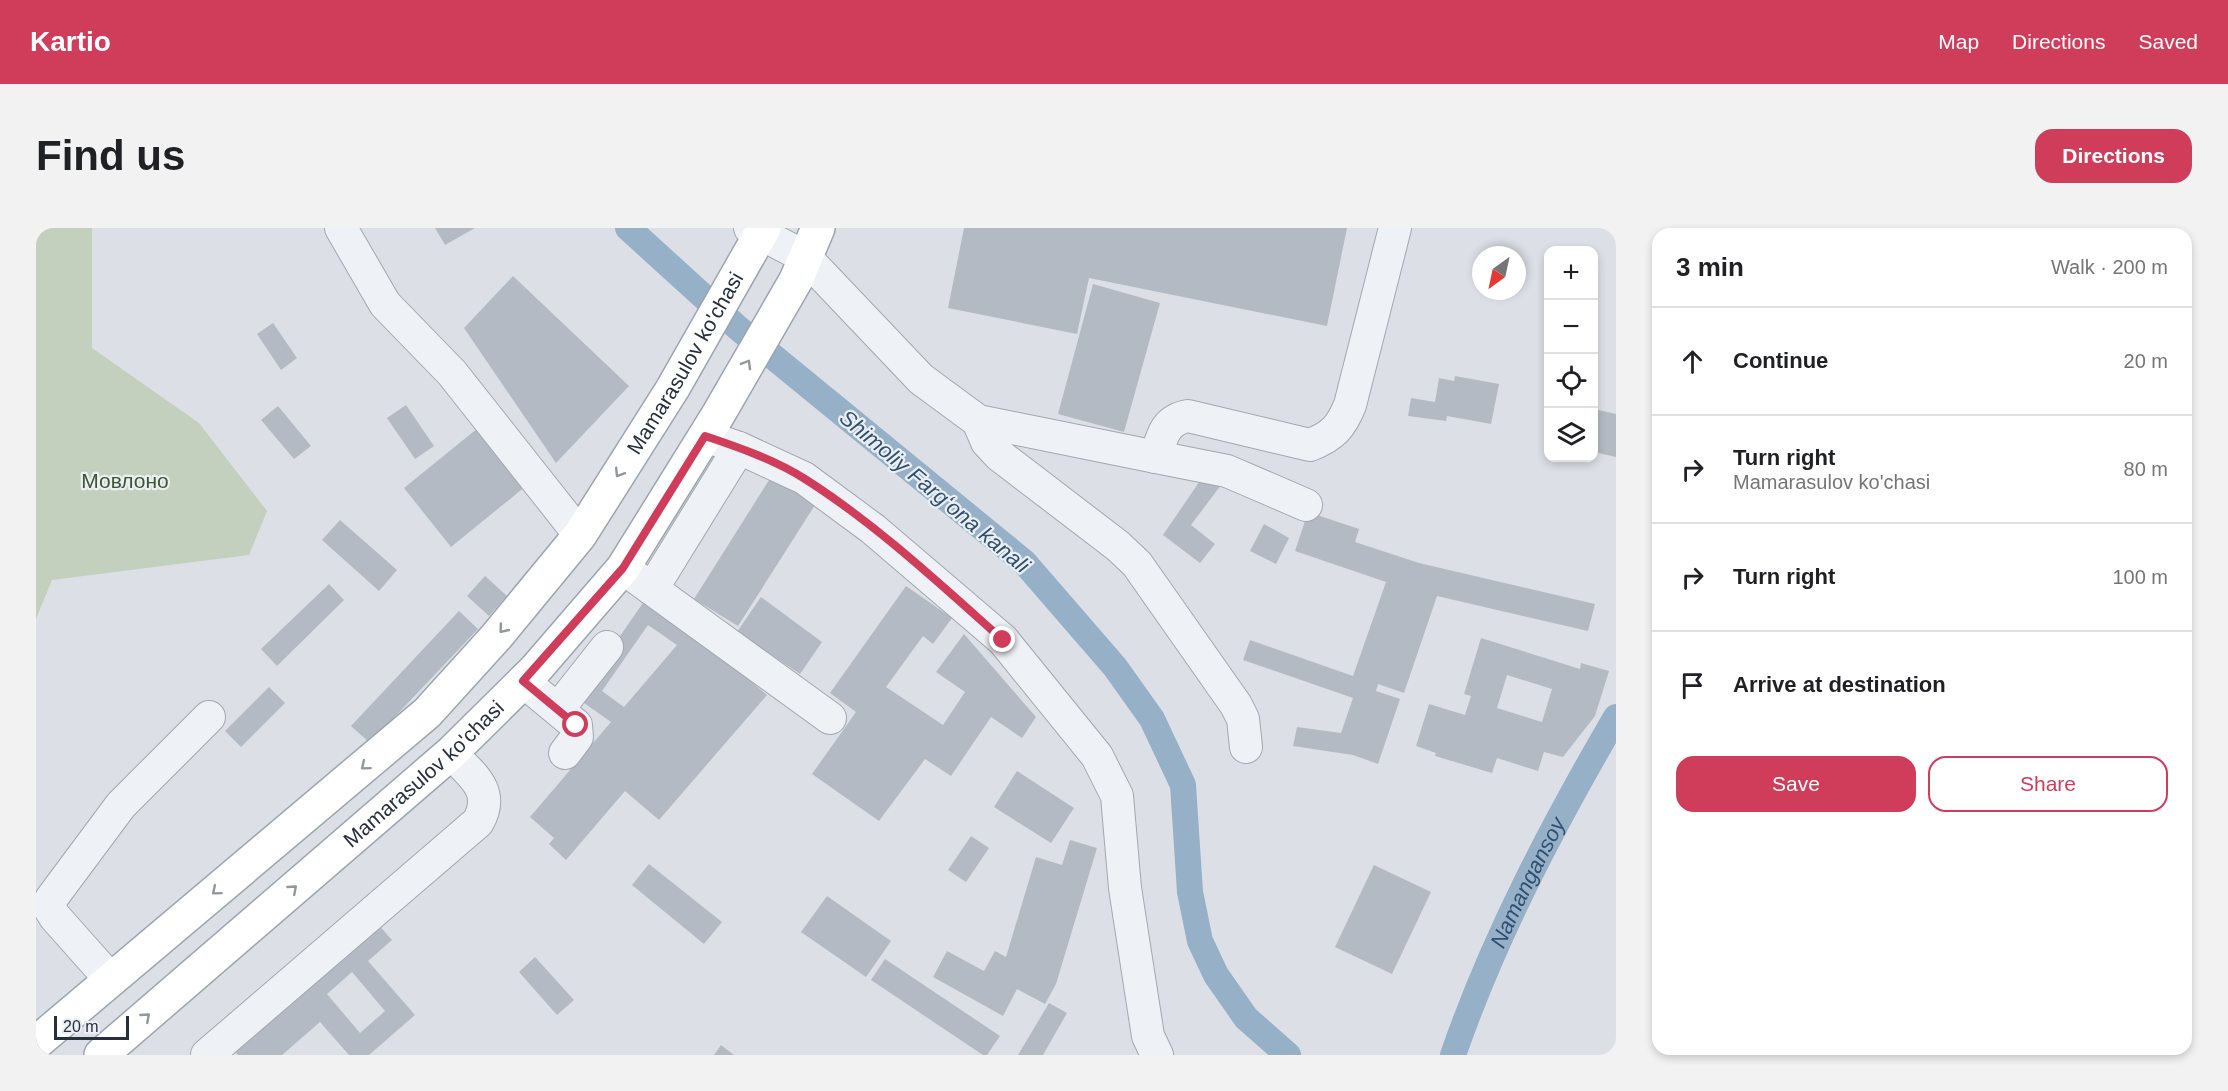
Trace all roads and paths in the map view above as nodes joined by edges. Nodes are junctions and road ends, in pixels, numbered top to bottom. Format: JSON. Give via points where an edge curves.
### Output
{"nodes":[{"id":1,"x":341,"y":228,"type":"edge"},
{"id":2,"x":818,"y":228,"type":"edge"},
{"id":3,"x":1395,"y":228,"type":"edge"},
{"id":4,"x":756,"y":237,"type":"edge"},
{"id":5,"x":801,"y":269,"type":"junction"},
{"id":6,"x":978,"y":421,"type":"junction"},
{"id":7,"x":711,"y":425,"type":"junction"},
{"id":8,"x":739,"y":448,"type":"junction"},
{"id":9,"x":1156,"y":457,"type":"junction"},
{"id":10,"x":1306,"y":505,"type":"dead end"},
{"id":11,"x":580,"y":535,"type":"junction"},
{"id":12,"x":623,"y":568,"type":"junction"},
{"id":13,"x":652,"y":589,"type":"junction"},
{"id":14,"x":607,"y":647,"type":"dead end"},
{"id":15,"x":523,"y":681,"type":"junction"},
{"id":16,"x":558,"y":709,"type":"junction"},
{"id":17,"x":209,"y":717,"type":"dead end"},
{"id":18,"x":830,"y":718,"type":"dead end"},
{"id":19,"x":1246,"y":747,"type":"dead end"},
{"id":20,"x":451,"y":753,"type":"junction"},
{"id":21,"x":566,"y":753,"type":"dead end"},
{"id":22,"x":111,"y":980,"type":"junction"},
{"id":23,"x":36,"y":1043,"type":"edge"},
{"id":24,"x":101,"y":1055,"type":"edge"},
{"id":25,"x":207,"y":1055,"type":"edge"},
{"id":26,"x":1157,"y":1055,"type":"edge"}],
"edges":[{"from":1,"to":11,"type":"street","via":[[385,304],[452,374]]},
{"from":2,"to":5,"type":"main road","name":"Mamarasulov ko'chasi"},
{"from":3,"to":9,"type":"street","via":[[1350,405],[1341,426],[1328,438],[1310,444],[1188,416],[1178,418],[1164,429]]},
{"from":4,"to":5,"type":"street"},
{"from":4,"to":11,"type":"main road","name":"Mamarasulov ko'chasi","one_way":true,"via":[[673,388]]},
{"from":5,"to":6,"type":"street","via":[[921,379]]},
{"from":7,"to":5,"type":"main road","name":"Mamarasulov ko'chasi","one_way":true},
{"from":6,"to":9,"type":"street"},
{"from":6,"to":19,"type":"street","via":[[987,442],[999,455],[1137,564],[1236,705],[1243,719]]},
{"from":7,"to":8,"type":"street"},
{"from":7,"to":12,"type":"main road","name":"Mamarasulov ko'chasi"},
{"from":8,"to":13,"type":"street"},
{"from":8,"to":26,"type":"street","via":[[804,478],[958,600],[1003,640],[1097,756],[1117,796],[1125,888],[1148,1036]]},
{"from":9,"to":10,"type":"street","via":[[1227,471]]},
{"from":11,"to":22,"type":"main road","name":"Mamarasulov ko'chasi","one_way":true,"via":[[427,713]]},
{"from":12,"to":13,"type":"street"},
{"from":12,"to":15,"type":"main road","name":"Mamarasulov ko'chasi"},
{"from":13,"to":18,"type":"street"},
{"from":14,"to":16,"type":"street"},
{"from":15,"to":16,"type":"street"},
{"from":15,"to":20,"type":"main road","name":"Mamarasulov ko'chasi"},
{"from":16,"to":21,"type":"street","via":[[576,725],[578,732]]},
{"from":17,"to":22,"type":"street","via":[[121,805],[51,899],[50,909],[55,917]]},
{"from":24,"to":20,"type":"main road","name":"Mamarasulov ko'chasi","one_way":true},
{"from":20,"to":25,"type":"street","via":[[480,784],[485,796],[485,809],[478,822]]},
{"from":22,"to":23,"type":"main road","name":"Mamarasulov ko'chasi"}]}
